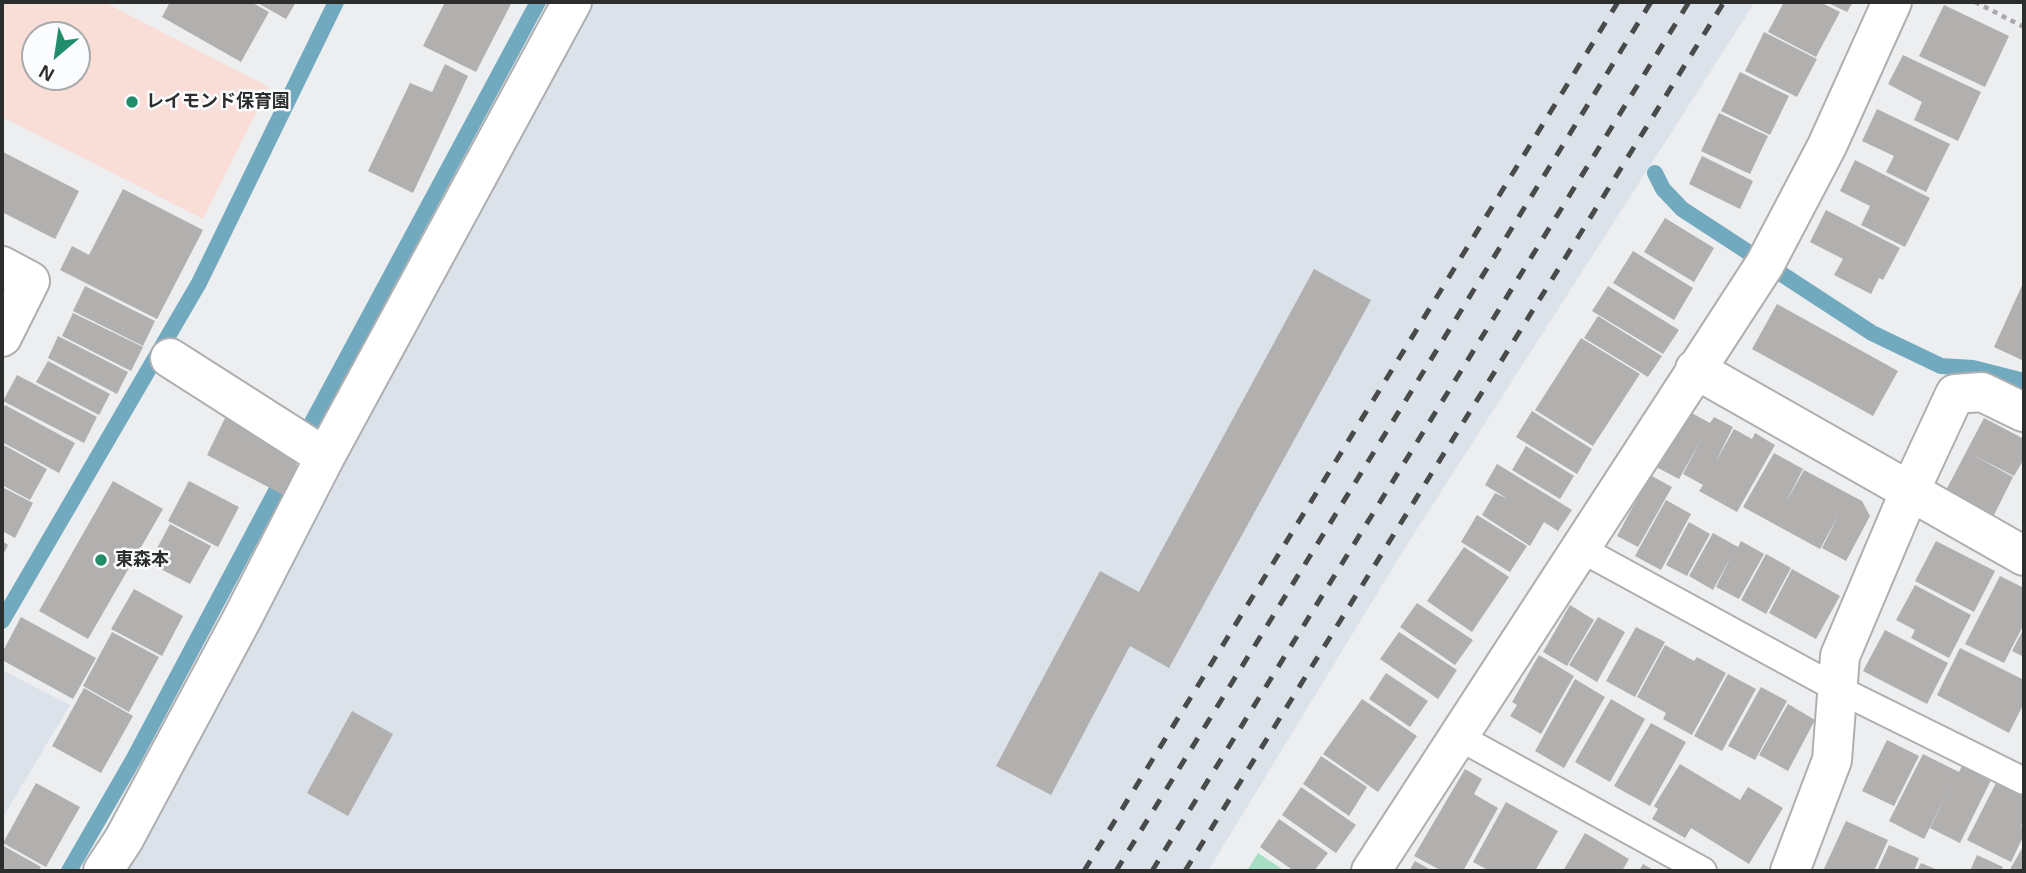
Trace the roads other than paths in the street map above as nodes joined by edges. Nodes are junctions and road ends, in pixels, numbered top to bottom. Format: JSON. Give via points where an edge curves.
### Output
{"nodes":[{"id":1,"x":572,"y":2,"type":"edge"},
{"id":2,"x":1892,"y":2,"type":"edge"},
{"id":3,"x":2,"y":266,"type":"edge"},
{"id":4,"x":2,"y":337,"type":"edge"},
{"id":5,"x":170,"y":358,"type":"dead end"},
{"id":6,"x":1695,"y":369,"type":"junction"},
{"id":7,"x":2023,"y":412,"type":"edge"},
{"id":8,"x":325,"y":457,"type":"junction"},
{"id":9,"x":1909,"y":493,"type":"junction"},
{"id":10,"x":1581,"y":549,"type":"junction"},
{"id":11,"x":2024,"y":556,"type":"edge"},
{"id":12,"x":1836,"y":688,"type":"junction"},
{"id":13,"x":1459,"y":737,"type":"junction"},
{"id":14,"x":2024,"y":781,"type":"edge"},
{"id":15,"x":103,"y":871,"type":"edge"},
{"id":16,"x":1371,"y":871,"type":"edge"},
{"id":17,"x":1703,"y":871,"type":"edge"},
{"id":18,"x":1790,"y":871,"type":"edge"}],
"edges":[{"from":1,"to":8,"type":"street"},
{"from":2,"to":6,"type":"street","via":[[1799,203],[1765,264]]},
{"from":3,"to":4,"type":"street","via":[[30,281]]},
{"from":5,"to":8,"type":"street"},
{"from":6,"to":9,"type":"street"},
{"from":6,"to":10,"type":"street"},
{"from":7,"to":9,"type":"street","via":[[1982,392],[1955,394]]},
{"from":8,"to":15,"type":"street"},
{"from":9,"to":11,"type":"street"},
{"from":9,"to":12,"type":"street","via":[[1840,656]]},
{"from":10,"to":12,"type":"lane"},
{"from":10,"to":13,"type":"street"},
{"from":12,"to":14,"type":"lane"},
{"from":12,"to":18,"type":"street","via":[[1832,760]]},
{"from":13,"to":16,"type":"street"},
{"from":13,"to":17,"type":"lane"}]}
